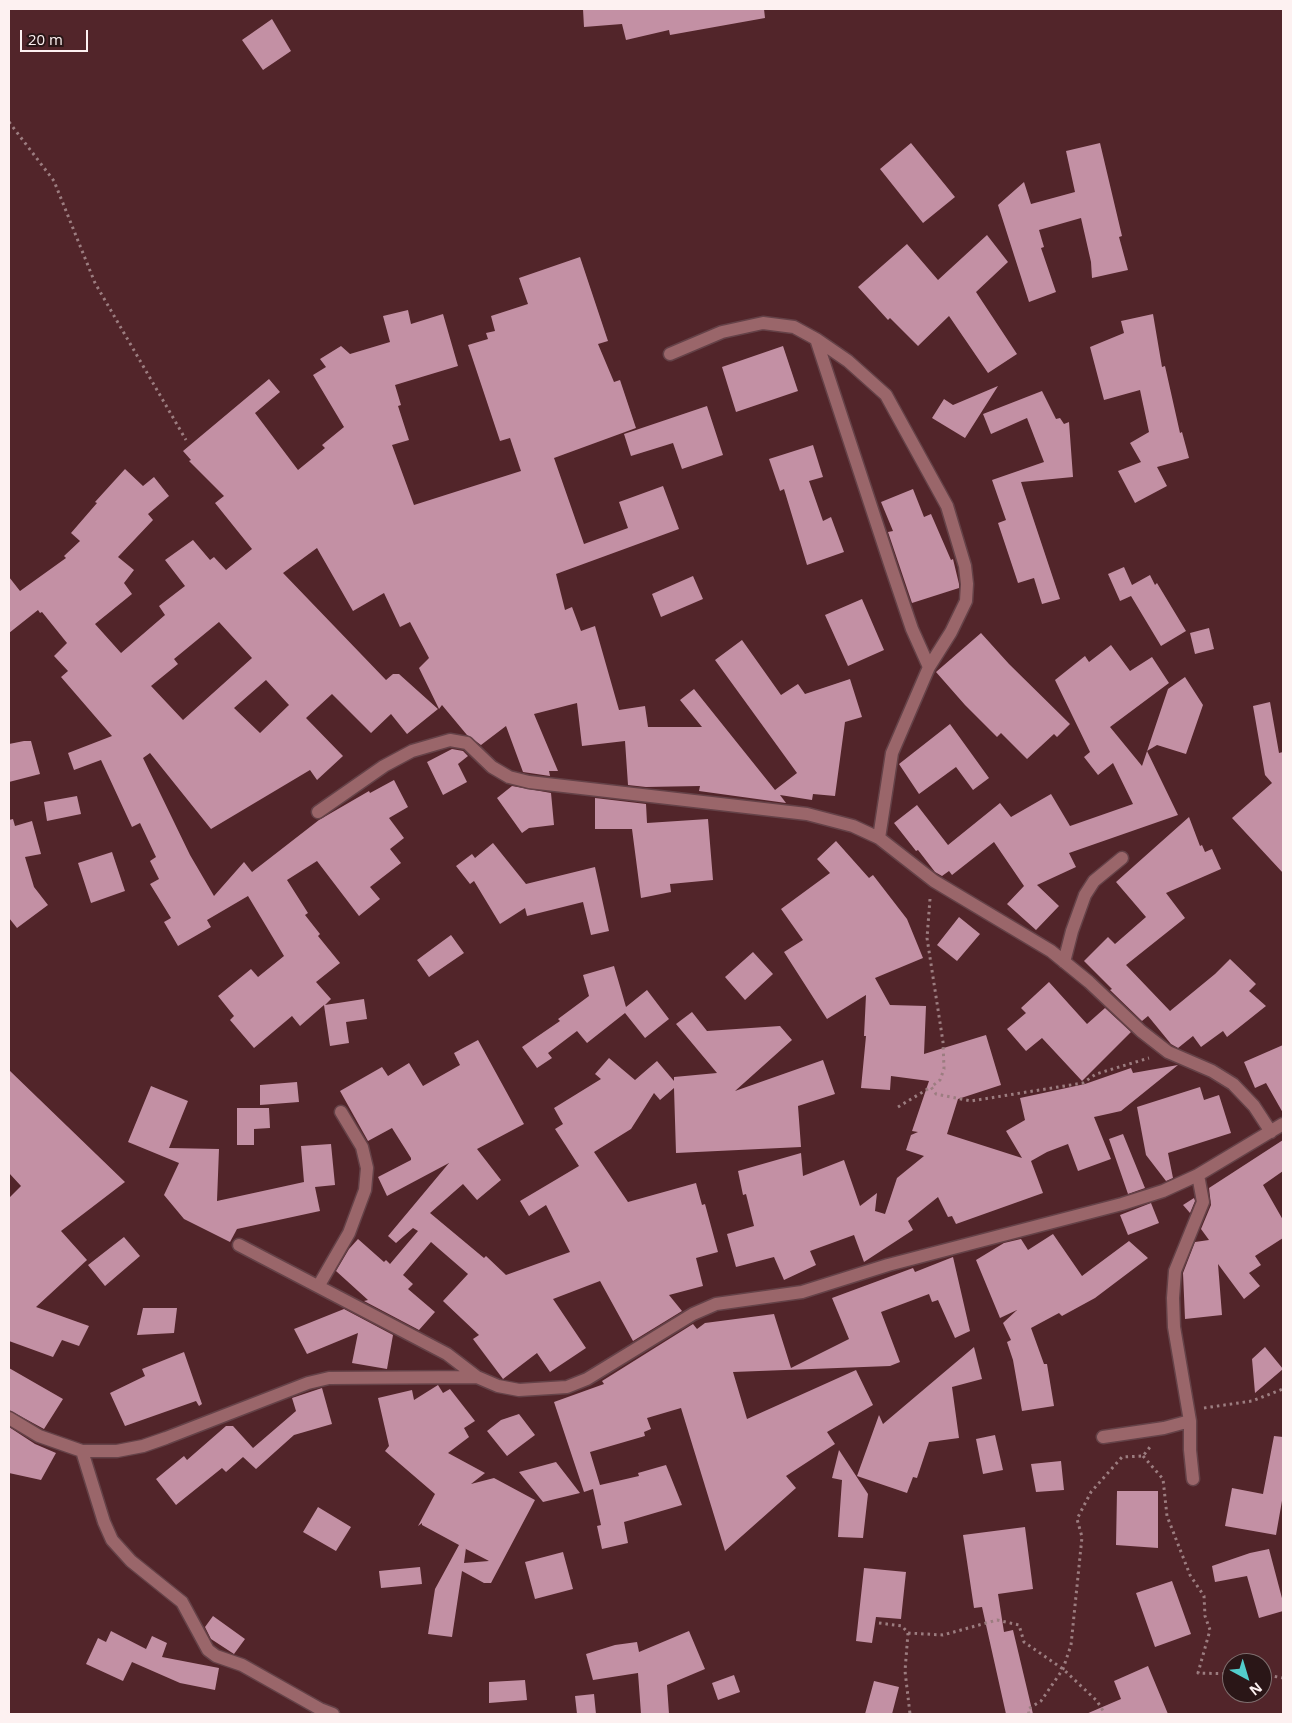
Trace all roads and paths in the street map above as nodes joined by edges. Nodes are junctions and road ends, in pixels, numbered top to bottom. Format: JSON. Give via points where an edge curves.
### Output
{"nodes":[{"id":1,"x":9,"y":122,"type":"edge"},
{"id":2,"x":816,"y":339,"type":"junction"},
{"id":3,"x":670,"y":354,"type":"dead end"},
{"id":4,"x":186,"y":440,"type":"dead end"},
{"id":5,"x":930,"y":667,"type":"junction"},
{"id":6,"x":318,"y":812,"type":"dead end"},
{"id":7,"x":880,"y":838,"type":"junction"},
{"id":8,"x":1122,"y":858,"type":"dead end"},
{"id":9,"x":934,"y":881,"type":"junction"},
{"id":10,"x":1064,"y":962,"type":"junction"},
{"id":11,"x":1168,"y":1052,"type":"junction"},
{"id":12,"x":931,"y":1086,"type":"junction"},
{"id":13,"x":898,"y":1108,"type":"dead end"},
{"id":14,"x":341,"y":1112,"type":"dead end"},
{"id":15,"x":1283,"y":1124,"type":"edge"},
{"id":16,"x":1271,"y":1132,"type":"junction"},
{"id":17,"x":1198,"y":1174,"type":"junction"},
{"id":18,"x":240,"y":1244,"type":"dead end"},
{"id":19,"x":319,"y":1285,"type":"junction"},
{"id":20,"x":477,"y":1377,"type":"junction"},
{"id":21,"x":1283,"y":1389,"type":"edge"},
{"id":22,"x":9,"y":1418,"type":"edge"},
{"id":23,"x":1190,"y":1421,"type":"junction"},
{"id":24,"x":1103,"y":1438,"type":"dead end"},
{"id":25,"x":1151,"y":1446,"type":"dead end"},
{"id":26,"x":82,"y":1452,"type":"junction"},
{"id":27,"x":1143,"y":1456,"type":"junction"},
{"id":28,"x":1193,"y":1479,"type":"dead end"},
{"id":29,"x":879,"y":1623,"type":"dead end"},
{"id":30,"x":908,"y":1633,"type":"junction"},
{"id":31,"x":1063,"y":1669,"type":"junction"},
{"id":32,"x":1222,"y":1674,"type":"edge"},
{"id":33,"x":333,"y":1714,"type":"edge"},
{"id":34,"x":910,"y":1714,"type":"edge"},
{"id":35,"x":1029,"y":1714,"type":"edge"},
{"id":36,"x":1105,"y":1714,"type":"edge"}],
"edges":[{"from":1,"to":4,"type":"path","via":[[54,181],[95,284]]},
{"from":2,"to":3,"type":"street","via":[[794,327],[763,323],[722,332]]},
{"from":2,"to":5,"type":"street","via":[[912,629]]},
{"from":2,"to":5,"type":"street","via":[[848,361],[886,395],[947,506],[965,566],[966,601]]},
{"from":5,"to":7,"type":"street","via":[[892,753]]},
{"from":6,"to":7,"type":"street","via":[[384,766],[412,751],[450,740],[467,743],[492,767],[509,777],[529,782],[807,814],[853,826]]},
{"from":7,"to":9,"type":"street"},
{"from":8,"to":10,"type":"street","via":[[1094,881],[1085,895]]},
{"from":9,"to":10,"type":"street"},
{"from":9,"to":12,"type":"path","via":[[928,906],[927,938],[944,1069],[940,1080]]},
{"from":10,"to":11,"type":"street"},
{"from":11,"to":12,"type":"path","via":[[1096,1074],[1084,1082],[971,1102],[936,1094]]},
{"from":11,"to":16,"type":"street","via":[[1233,1084],[1254,1106]]},
{"from":12,"to":13,"type":"path"},
{"from":14,"to":19,"type":"street","via":[[362,1147],[367,1168],[365,1190],[349,1233]]},
{"from":15,"to":16,"type":"street"},
{"from":16,"to":17,"type":"street"},
{"from":17,"to":20,"type":"street","via":[[1163,1191],[1122,1204],[888,1265],[802,1292],[716,1304],[693,1314],[587,1379],[567,1387],[519,1390]]},
{"from":17,"to":23,"type":"street","via":[[1203,1202],[1175,1271],[1173,1298],[1174,1327]]},
{"from":18,"to":19,"type":"street"},
{"from":19,"to":20,"type":"street","via":[[448,1354]]},
{"from":20,"to":26,"type":"street","via":[[329,1378],[308,1383],[143,1446]]},
{"from":21,"to":23,"type":"path","via":[[1252,1401],[1198,1409]]},
{"from":22,"to":26,"type":"street","via":[[39,1436]]},
{"from":23,"to":24,"type":"street"},
{"from":23,"to":28,"type":"street"},
{"from":25,"to":27,"type":"path"},
{"from":26,"to":33,"type":"street","via":[[112,1540],[182,1602],[208,1650]]},
{"from":27,"to":31,"type":"path","via":[[1122,1458],[1091,1492],[1077,1519],[1082,1537],[1081,1561],[1071,1645]]},
{"from":27,"to":32,"type":"path","via":[[1163,1480],[1167,1516],[1190,1575],[1204,1596],[1210,1630],[1198,1673]]},
{"from":29,"to":30,"type":"path","via":[[902,1626]]},
{"from":30,"to":31,"type":"path","via":[[943,1635],[997,1620],[1019,1625],[1024,1642]]},
{"from":30,"to":34,"type":"path","via":[[905,1671]]},
{"from":31,"to":35,"type":"path","via":[[1041,1701],[1028,1710]]},
{"from":31,"to":36,"type":"path","via":[[1097,1701]]}]}
